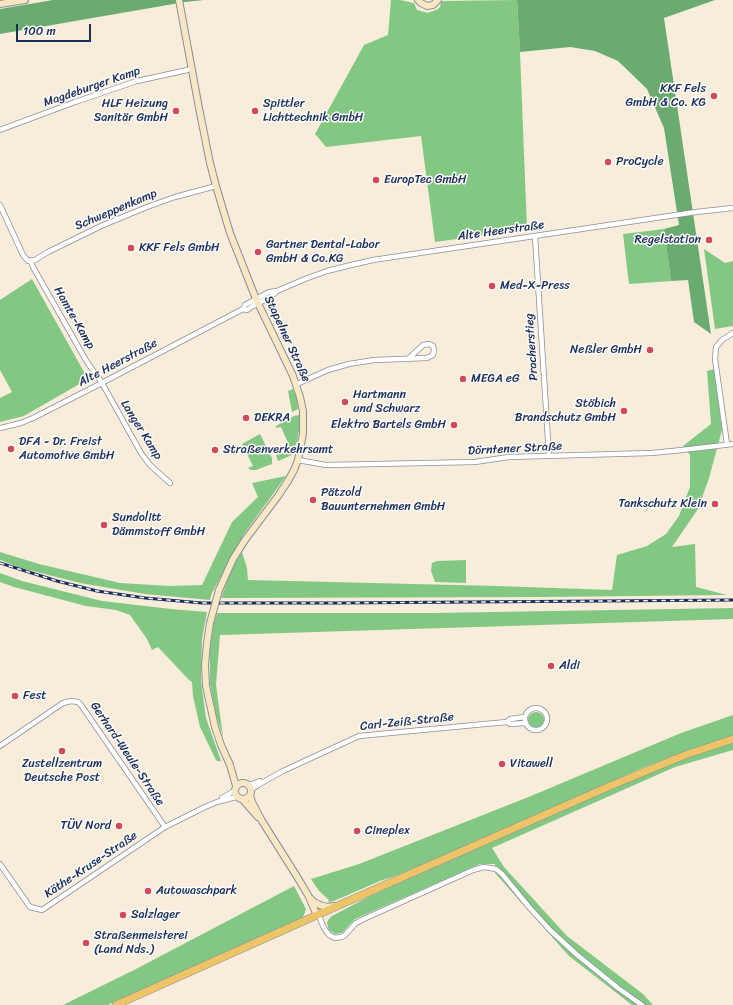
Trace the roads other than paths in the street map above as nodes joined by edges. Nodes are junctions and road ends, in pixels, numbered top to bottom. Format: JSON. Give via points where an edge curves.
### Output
{"nodes":[{"id":1,"x":26,"y":0,"type":"edge"},
{"id":2,"x":179,"y":0,"type":"edge"},
{"id":3,"x":418,"y":0,"type":"edge"},
{"id":4,"x":438,"y":0,"type":"edge"},
{"id":5,"x":0,"y":4,"type":"edge"},
{"id":6,"x":192,"y":69,"type":"junction"},
{"id":7,"x":0,"y":130,"type":"edge"},
{"id":8,"x":216,"y":186,"type":"junction"},
{"id":9,"x":0,"y":206,"type":"edge"},
{"id":10,"x":733,"y":208,"type":"edge"},
{"id":11,"x":535,"y":236,"type":"junction"},
{"id":12,"x":30,"y":260,"type":"junction"},
{"id":13,"x":258,"y":301,"type":"junction"},
{"id":14,"x":733,"y":333,"type":"edge"},
{"id":15,"x":408,"y":358,"type":"junction"},
{"id":16,"x":102,"y":383,"type":"junction"},
{"id":17,"x":297,"y":384,"type":"junction"},
{"id":18,"x":0,"y":428,"type":"edge"},
{"id":19,"x":727,"y":444,"type":"junction"},
{"id":20,"x":733,"y":444,"type":"edge"},
{"id":21,"x":550,"y":456,"type":"junction"},
{"id":22,"x":298,"y":460,"type":"junction"},
{"id":23,"x":170,"y":483,"type":"dead end"},
{"id":24,"x":525,"y":717,"type":"junction"},
{"id":25,"x":507,"y":722,"type":"junction"},
{"id":26,"x":525,"y":723,"type":"junction"},
{"id":27,"x":733,"y":739,"type":"edge"},
{"id":28,"x":0,"y":746,"type":"edge"},
{"id":29,"x":230,"y":765,"type":"junction"},
{"id":30,"x":242,"y":783,"type":"junction"},
{"id":31,"x":250,"y":790,"type":"junction"},
{"id":32,"x":237,"y":793,"type":"junction"},
{"id":33,"x":262,"y":821,"type":"junction"},
{"id":34,"x":165,"y":827,"type":"junction"},
{"id":35,"x":0,"y":864,"type":"edge"},
{"id":36,"x":308,"y":895,"type":"junction"},
{"id":37,"x":314,"y":902,"type":"junction"},
{"id":38,"x":338,"y":906,"type":"junction"},
{"id":39,"x":318,"y":914,"type":"junction"},
{"id":40,"x":116,"y":1005,"type":"edge"},
{"id":41,"x":642,"y":1005,"type":"edge"}],
"edges":[{"from":1,"to":5,"type":"street"},
{"from":2,"to":6,"type":"street","name":"Stapelner Straße"},
{"from":3,"to":4,"type":"street","via":[[427,6]]},
{"from":6,"to":7,"type":"street","name":"Magdeburger Kamp","via":[[136,82]]},
{"from":6,"to":8,"type":"street","name":"Stapelner Straße"},
{"from":8,"to":12,"type":"street","name":"Schweppenkamp","via":[[147,207],[101,226],[35,260]]},
{"from":8,"to":13,"type":"street","name":"Stapelner Straße","via":[[230,233]]},
{"from":9,"to":12,"type":"street","name":"Hamte-Kamp","via":[[22,255]]},
{"from":10,"to":11,"type":"street","name":"Alte Heerstraße"},
{"from":11,"to":13,"type":"street","name":"Alte Heerstraße","via":[[428,251],[347,266],[304,279]]},
{"from":11,"to":21,"type":"street","name":"Pracherstieg"},
{"from":12,"to":16,"type":"street","name":"Hamte-Kamp","via":[[87,362]]},
{"from":13,"to":16,"type":"street","name":"Alte Heerstraße","via":[[247,310],[243,309]]},
{"from":13,"to":17,"type":"street","name":"Stapelner Straße"},
{"from":14,"to":19,"type":"street","via":[[716,347],[715,359]]},
{"from":15,"to":15,"type":"street","via":[[427,358],[432,355],[434,346],[423,345]]},
{"from":15,"to":17,"type":"street","via":[[349,364]]},
{"from":16,"to":18,"type":"street","name":"Alte Heerstraße","via":[[33,418]]},
{"from":16,"to":23,"type":"street","name":"Langer Kamp","via":[[150,465]]},
{"from":17,"to":22,"type":"street","name":"Stapelner Straße","via":[[304,422]]},
{"from":19,"to":20,"type":"street","name":"Dörntener Straße"},
{"from":19,"to":21,"type":"street","name":"Dörntener Straße","via":[[682,450]]},
{"from":21,"to":22,"type":"street","name":"Dörntener Straße","via":[[475,462],[326,465]]},
{"from":22,"to":29,"type":"street","name":"Stapelner Straße","bridge":true,"via":[[288,481],[234,559],[219,590],[210,623],[205,665],[206,686],[220,745]]},
{"from":24,"to":25,"type":"street","name":"Carl-Zeiß-Straße","via":[[510,719]]},
{"from":24,"to":26,"type":"street"},
{"from":24,"to":26,"type":"street","via":[[529,710],[538,708],[544,711],[547,720],[544,727],[537,731],[530,729]]},
{"from":25,"to":26,"type":"street","name":"Carl-Zeiß-Straße"},
{"from":25,"to":31,"type":"street","name":"Carl-Zeiß-Straße","via":[[363,735],[283,771]]},
{"from":27,"to":38,"type":"main road","via":[[643,772]]},
{"from":28,"to":34,"type":"street","name":"Gerhard-Weule-Straße","via":[[63,703],[78,702]]},
{"from":29,"to":30,"type":"street","name":"Stapelner Straße"},
{"from":29,"to":32,"type":"street","name":"Stapelner Straße"},
{"from":30,"to":31,"type":"street"},
{"from":30,"to":32,"type":"street"},
{"from":31,"to":32,"type":"street","via":[[246,798]]},
{"from":31,"to":33,"type":"street","name":"Stapelner Straße","via":[[252,802]]},
{"from":32,"to":33,"type":"street","name":"Stapelner Straße"},
{"from":32,"to":34,"type":"street","via":[[221,798]]},
{"from":33,"to":36,"type":"street","name":"Stapelner Straße"},
{"from":34,"to":35,"type":"street","name":"Käthe-Kruse-Straße","via":[[42,910],[30,907]]},
{"from":36,"to":37,"type":"street"},
{"from":36,"to":39,"type":"street","name":"Stapelner Straße"},
{"from":37,"to":38,"type":"street","via":[[327,907]]},
{"from":37,"to":39,"type":"street"},
{"from":38,"to":39,"type":"main road"},
{"from":39,"to":40,"type":"main road"},
{"from":39,"to":41,"type":"street","via":[[329,934],[334,938],[341,937],[356,923],[473,870],[484,867],[496,869],[550,930],[576,954]]}]}
